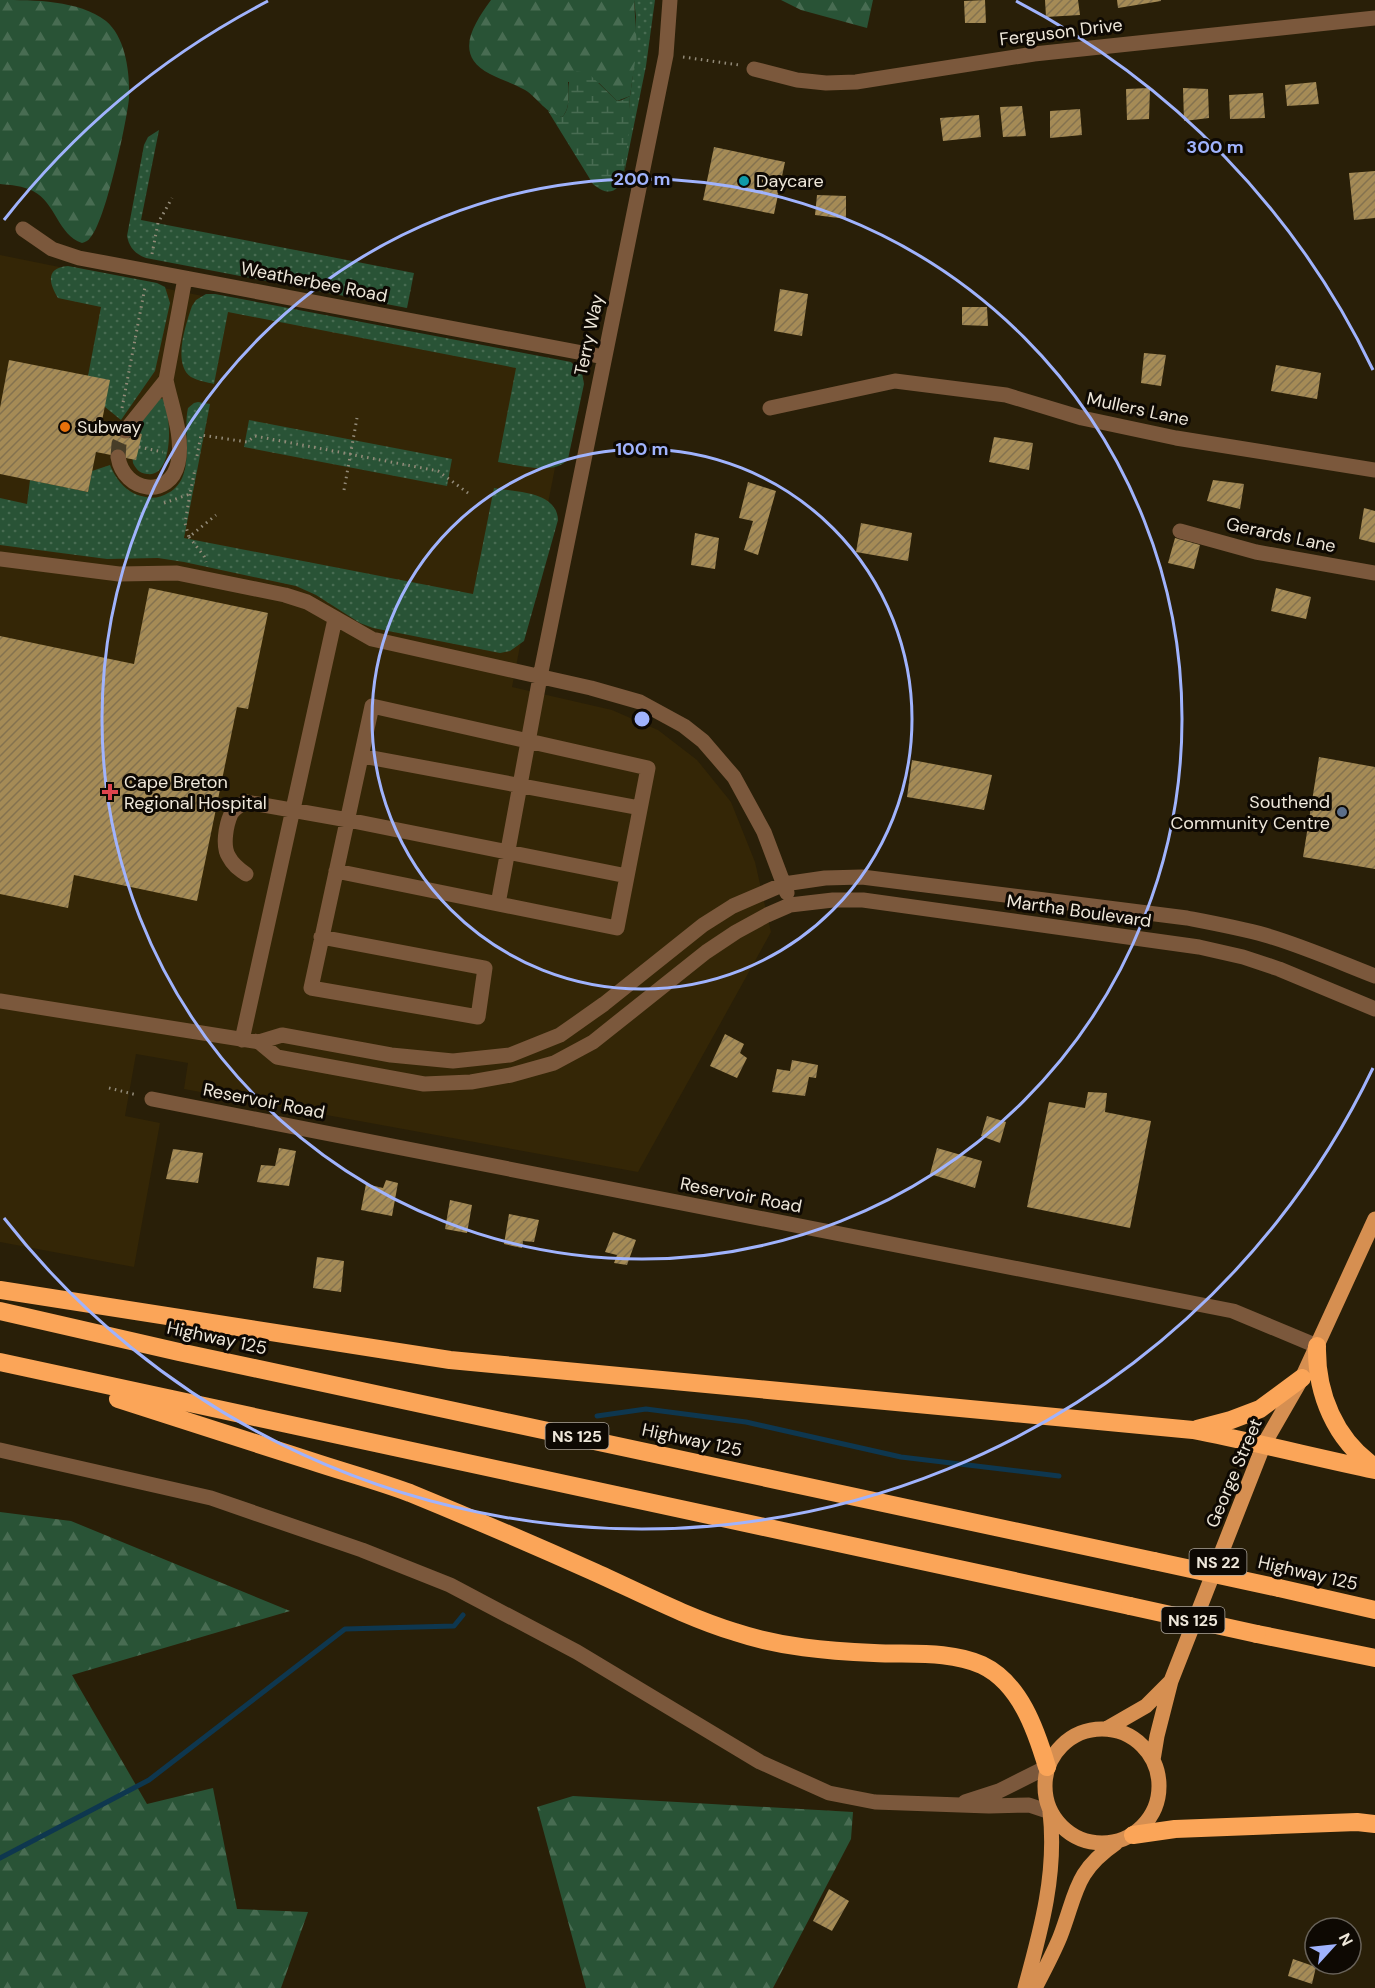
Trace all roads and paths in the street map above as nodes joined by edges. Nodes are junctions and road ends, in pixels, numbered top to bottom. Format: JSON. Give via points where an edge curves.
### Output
{"nodes":[{"id":1,"x":670,"y":0,"type":"edge"},
{"id":2,"x":1375,"y":18,"type":"edge"},
{"id":3,"x":666,"y":55,"type":"junction"},
{"id":4,"x":754,"y":69,"type":"joint"},
{"id":5,"x":172,"y":198,"type":"dead end"},
{"id":6,"x":23,"y":229,"type":"dead end"},
{"id":7,"x":148,"y":271,"type":"junction"},
{"id":8,"x":184,"y":278,"type":"junction"},
{"id":9,"x":604,"y":357,"type":"junction"},
{"id":10,"x":166,"y":380,"type":"junction"},
{"id":11,"x":770,"y":408,"type":"dead end"},
{"id":12,"x":119,"y":413,"type":"dead end"},
{"id":13,"x":357,"y":418,"type":"dead end"},
{"id":14,"x":125,"y":431,"type":"tunnel mouth"},
{"id":15,"x":351,"y":454,"type":"junction"},
{"id":16,"x":118,"y":457,"type":"dead end"},
{"id":17,"x":1375,"y":470,"type":"edge"},
{"id":18,"x":344,"y":490,"type":"dead end"},
{"id":19,"x":468,"y":493,"type":"dead end"},
{"id":20,"x":190,"y":494,"type":"junction"},
{"id":21,"x":161,"y":504,"type":"dead end"},
{"id":22,"x":216,"y":515,"type":"dead end"},
{"id":23,"x":1180,"y":531,"type":"dead end"},
{"id":24,"x":189,"y":537,"type":"junction"},
{"id":25,"x":0,"y":559,"type":"edge"},
{"id":26,"x":1375,"y":573,"type":"edge"},
{"id":27,"x":208,"y":579,"type":"junction"},
{"id":28,"x":335,"y":619,"type":"junction"},
{"id":29,"x":540,"y":677,"type":"junction"},
{"id":30,"x":528,"y":741,"type":"junction"},
{"id":31,"x":362,"y":756,"type":"junction"},
{"id":32,"x":520,"y":786,"type":"junction"},
{"id":33,"x":640,"y":808,"type":"junction"},
{"id":34,"x":292,"y":810,"type":"junction"},
{"id":35,"x":348,"y":820,"type":"junction"},
{"id":36,"x":508,"y":852,"type":"junction"},
{"id":37,"x":336,"y":871,"type":"junction"},
{"id":38,"x":246,"y":874,"type":"dead end"},
{"id":39,"x":627,"y":876,"type":"junction"},
{"id":40,"x":784,"y":884,"type":"junction"},
{"id":41,"x":1006,"y":895,"type":"junction"},
{"id":42,"x":498,"y":904,"type":"junction"},
{"id":43,"x":790,"y":905,"type":"junction"},
{"id":44,"x":1002,"y":920,"type":"junction"},
{"id":45,"x":321,"y":937,"type":"junction"},
{"id":46,"x":1375,"y":976,"type":"edge"},
{"id":47,"x":0,"y":1001,"type":"edge"},
{"id":48,"x":1375,"y":1009,"type":"edge"},
{"id":49,"x":242,"y":1040,"type":"junction"},
{"id":50,"x":259,"y":1042,"type":"junction"},
{"id":51,"x":109,"y":1088,"type":"dead end"},
{"id":52,"x":152,"y":1099,"type":"joint"},
{"id":53,"x":1375,"y":1219,"type":"edge"},
{"id":54,"x":0,"y":1290,"type":"edge"},
{"id":55,"x":0,"y":1311,"type":"edge"},
{"id":56,"x":1317,"y":1346,"type":"junction"},
{"id":57,"x":0,"y":1362,"type":"edge"},
{"id":58,"x":22,"y":1368,"type":"junction"},
{"id":59,"x":1302,"y":1378,"type":"junction"},
{"id":60,"x":1193,"y":1430,"type":"junction"},
{"id":61,"x":1264,"y":1444,"type":"junction"},
{"id":62,"x":0,"y":1450,"type":"edge"},
{"id":63,"x":1375,"y":1469,"type":"edge"},
{"id":64,"x":1375,"y":1610,"type":"edge"},
{"id":65,"x":1375,"y":1658,"type":"edge"},
{"id":66,"x":1171,"y":1681,"type":"junction"},
{"id":67,"x":1106,"y":1729,"type":"junction"},
{"id":68,"x":1153,"y":1760,"type":"junction"},
{"id":69,"x":1047,"y":1767,"type":"junction"},
{"id":70,"x":956,"y":1805,"type":"junction"},
{"id":71,"x":1050,"y":1812,"type":"junction"},
{"id":72,"x":1375,"y":1824,"type":"edge"},
{"id":73,"x":1126,"y":1838,"type":"junction"},
{"id":74,"x":1025,"y":1988,"type":"edge"},
{"id":75,"x":1035,"y":1988,"type":"edge"}],
"edges":[{"from":1,"to":3,"type":"street","name":"Terry Way"},
{"from":2,"to":4,"type":"street","name":"Ferguson Drive","via":[[1057,51],[856,82],[797,80]]},
{"from":3,"to":4,"type":"path"},
{"from":3,"to":9,"type":"street","name":"Terry Way"},
{"from":5,"to":7,"type":"path","via":[[158,223]]},
{"from":6,"to":7,"type":"street","name":"Weatherbee Road","via":[[68,255]]},
{"from":7,"to":8,"type":"street","name":"Weatherbee Road"},
{"from":7,"to":12,"type":"path"},
{"from":8,"to":9,"type":"street","name":"Weatherbee Road"},
{"from":8,"to":10,"type":"street"},
{"from":9,"to":29,"type":"street","name":"Terry Way"},
{"from":10,"to":14,"type":"street"},
{"from":10,"to":16,"type":"street","via":[[179,440],[173,474],[156,486],[139,485],[124,475]]},
{"from":11,"to":17,"type":"street","name":"Mullers Lane","via":[[895,381],[1006,395],[1082,418],[1176,438]]},
{"from":13,"to":15,"type":"path"},
{"from":15,"to":18,"type":"path"},
{"from":15,"to":19,"type":"path","via":[[438,471]]},
{"from":15,"to":20,"type":"path","via":[[255,436],[247,442],[201,435]]},
{"from":20,"to":21,"type":"path"},
{"from":20,"to":24,"type":"path","via":[[185,523]]},
{"from":22,"to":24,"type":"path"},
{"from":23,"to":26,"type":"street","name":"Gerards Lane","via":[[1256,552]]},
{"from":24,"to":27,"type":"path","via":[[204,556]]},
{"from":25,"to":27,"type":"street","via":[[119,574],[177,573]]},
{"from":27,"to":28,"type":"street","via":[[297,598]]},
{"from":28,"to":29,"type":"street","via":[[372,639]]},
{"from":28,"to":34,"type":"street"},
{"from":29,"to":30,"type":"street","name":"Terry Way"},
{"from":29,"to":40,"type":"street","via":[[640,702],[677,721],[703,741],[745,796]]},
{"from":30,"to":31,"type":"street","via":[[372,706]]},
{"from":30,"to":32,"type":"street","name":"Terry Way"},
{"from":30,"to":33,"type":"street","via":[[648,768]]},
{"from":31,"to":32,"type":"street"},
{"from":31,"to":35,"type":"street"},
{"from":32,"to":33,"type":"street"},
{"from":32,"to":36,"type":"street","name":"Terry Way"},
{"from":33,"to":39,"type":"street"},
{"from":34,"to":35,"type":"street"},
{"from":34,"to":38,"type":"street","via":[[246,802],[231,814],[225,846],[234,866]]},
{"from":34,"to":49,"type":"street"},
{"from":35,"to":36,"type":"street"},
{"from":35,"to":37,"type":"street"},
{"from":36,"to":39,"type":"street"},
{"from":36,"to":42,"type":"street","name":"Terry Way"},
{"from":37,"to":42,"type":"street"},
{"from":37,"to":45,"type":"street"},
{"from":39,"to":42,"type":"street","via":[[617,928]]},
{"from":40,"to":41,"type":"street","name":"Martha Boulevard","via":[[862,877]]},
{"from":40,"to":43,"type":"street"},
{"from":40,"to":50,"type":"street","name":"Martha Boulevard","via":[[733,906],[703,925],[604,1005],[560,1035],[510,1055],[453,1061],[391,1055],[282,1035]]},
{"from":41,"to":44,"type":"street"},
{"from":41,"to":46,"type":"street","name":"Martha Boulevard","via":[[1224,925],[1305,948]]},
{"from":43,"to":44,"type":"street","name":"Martha Boulevard","via":[[863,900]]},
{"from":43,"to":50,"type":"street","name":"Martha Boulevard","via":[[706,952],[593,1042],[554,1063],[511,1075],[424,1084],[277,1057]]},
{"from":44,"to":48,"type":"street","name":"Martha Boulevard","via":[[1198,947],[1243,957]]},
{"from":45,"to":45,"type":"street","via":[[311,988],[478,1017],[485,968]]},
{"from":47,"to":49,"type":"street"},
{"from":49,"to":50,"type":"street"},
{"from":51,"to":52,"type":"path"},
{"from":52,"to":56,"type":"street","name":"Reservoir Road","via":[[1233,1311]]},
{"from":53,"to":56,"type":"main road","name":"George Street","number":"NS 22"},
{"from":54,"to":60,"type":"highway","via":[[450,1360]]},
{"from":55,"to":64,"type":"highway","name":"Highway 125","number":"NS 125","bridge":true},
{"from":56,"to":59,"type":"main road","name":"George Street","number":"NS 22"},
{"from":56,"to":63,"type":"highway","via":[[1323,1397],[1335,1425]]},
{"from":57,"to":58,"type":"highway","number":"NS 125"},
{"from":58,"to":65,"type":"highway","number":"NS 125","bridge":true},
{"from":58,"to":69,"type":"highway","via":[[407,1492],[733,1632],[805,1648],[932,1655],[981,1665],[1016,1694]]},
{"from":59,"to":60,"type":"highway","via":[[1260,1409]]},
{"from":59,"to":61,"type":"main road","name":"George Street","number":"NS 22"},
{"from":60,"to":61,"type":"highway"},
{"from":61,"to":63,"type":"highway"},
{"from":61,"to":66,"type":"main road","name":"George Street","number":"NS 22"},
{"from":62,"to":70,"type":"street","via":[[211,1498],[450,1585],[577,1652],[760,1762],[829,1793],[875,1802]]},
{"from":66,"to":67,"type":"main road","name":"George Street","number":"NS 22","via":[[1146,1706]]},
{"from":66,"to":68,"type":"main road","name":"George Street","number":"NS 22"},
{"from":67,"to":68,"type":"main road","via":[[1134,1738]]},
{"from":67,"to":69,"type":"main road","via":[[1091,1729],[1064,1742]]},
{"from":68,"to":73,"type":"main road","via":[[1159,1776],[1154,1810],[1146,1824]]},
{"from":69,"to":70,"type":"street","via":[[999,1791]]},
{"from":69,"to":71,"type":"main road","via":[[1044,1782]]},
{"from":70,"to":71,"type":"street","via":[[1029,1805]]},
{"from":71,"to":73,"type":"main road","via":[[1072,1836],[1087,1842],[1103,1844]]},
{"from":71,"to":74,"type":"main road","via":[[1052,1862],[1048,1894]]},
{"from":72,"to":73,"type":"highway","via":[[1175,1829]]},
{"from":73,"to":75,"type":"main road","via":[[1091,1863],[1080,1878],[1060,1937]]}]}
